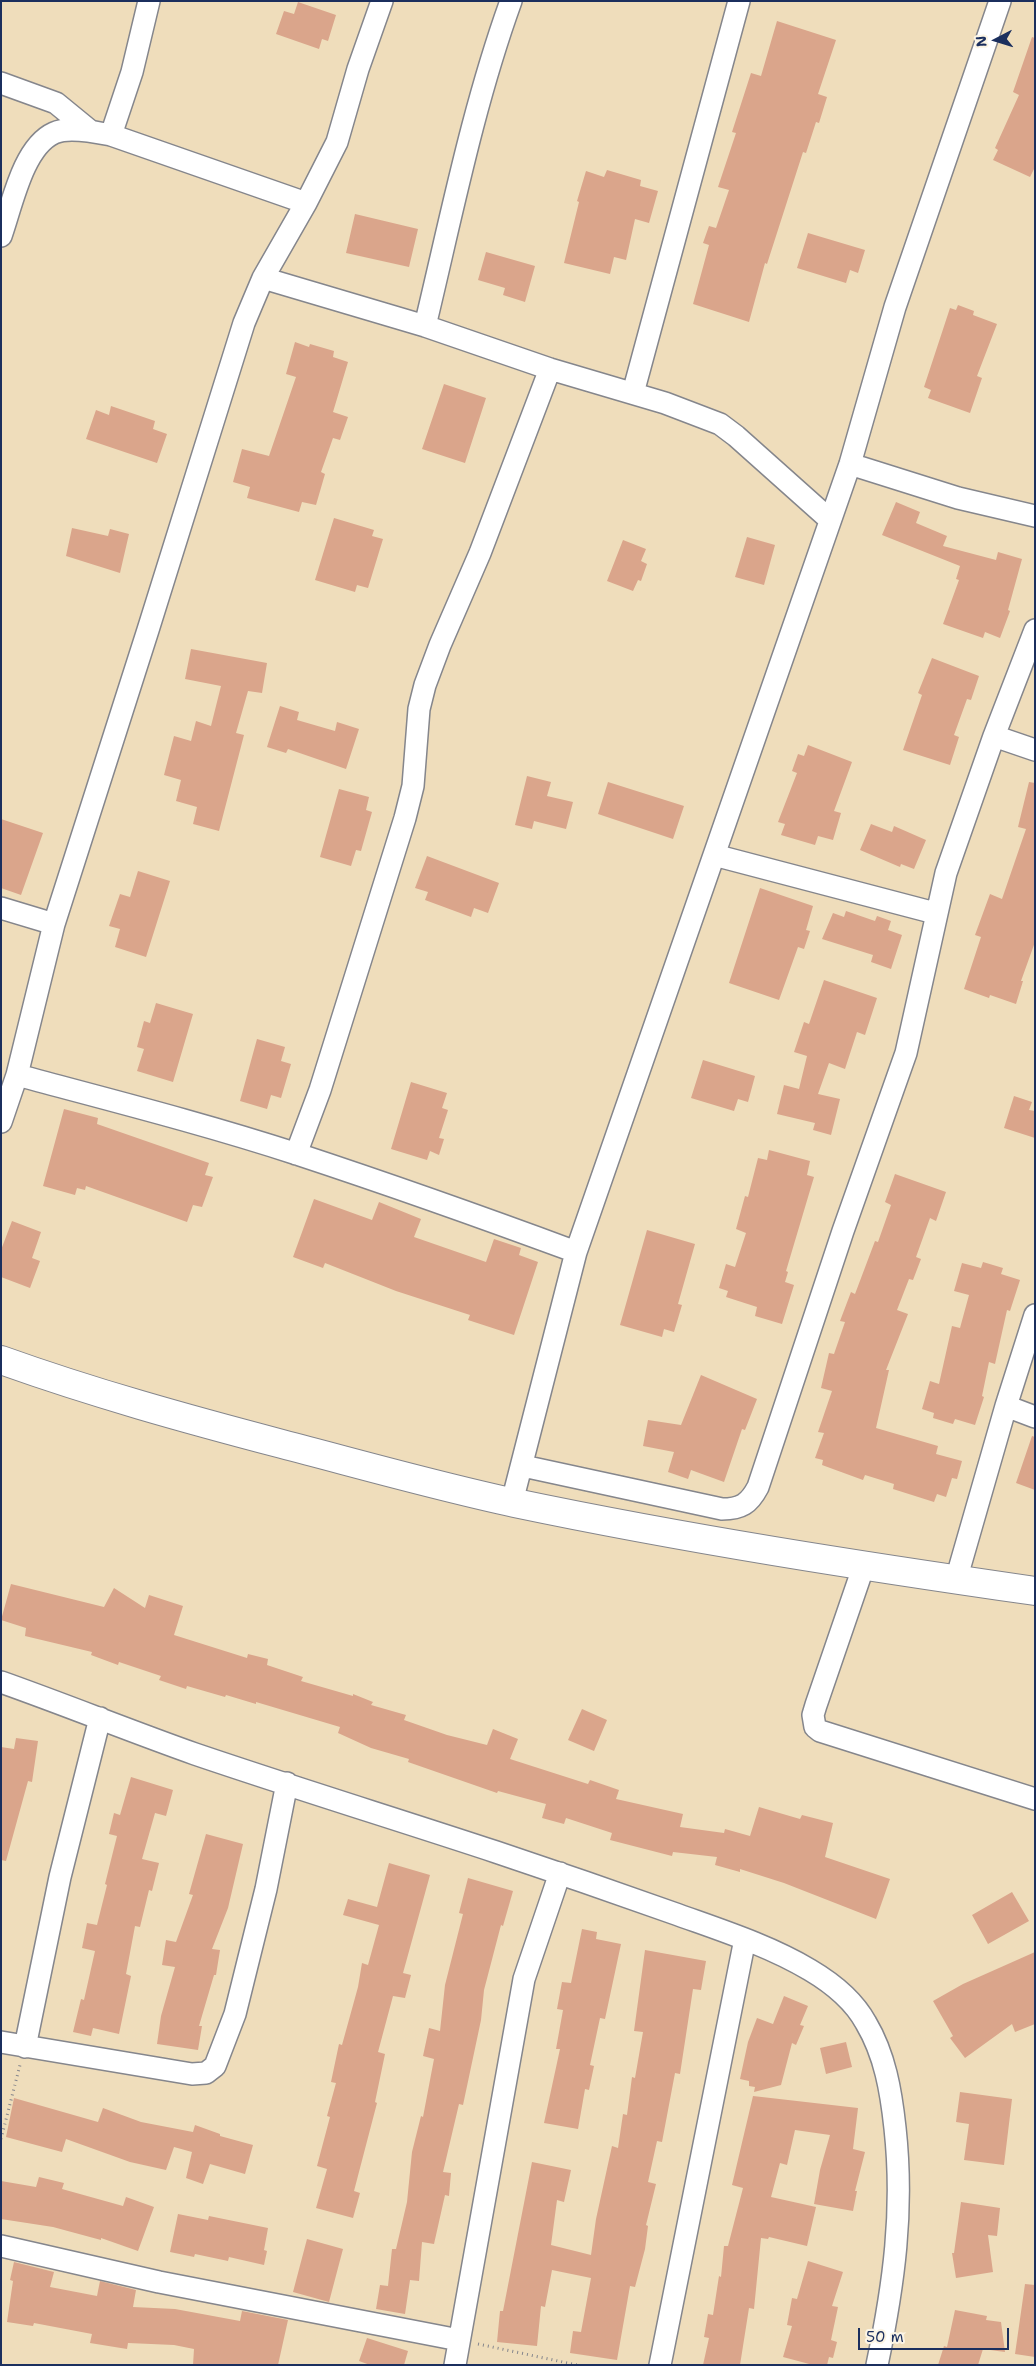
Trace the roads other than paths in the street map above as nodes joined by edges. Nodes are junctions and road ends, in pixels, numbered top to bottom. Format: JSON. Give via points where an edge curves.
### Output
{"nodes":[{"id":1,"x":149,"y":1,"type":"edge"},
{"id":2,"x":382,"y":1,"type":"edge"},
{"id":3,"x":511,"y":1,"type":"edge"},
{"id":4,"x":739,"y":1,"type":"edge"},
{"id":5,"x":1000,"y":1,"type":"edge"},
{"id":6,"x":1,"y":84,"type":"edge"},
{"id":7,"x":89,"y":130,"type":"junction"},
{"id":8,"x":111,"y":135,"type":"junction"},
{"id":9,"x":306,"y":204,"type":"junction"},
{"id":10,"x":1,"y":236,"type":"edge"},
{"id":11,"x":263,"y":278,"type":"junction"},
{"id":12,"x":425,"y":326,"type":"junction"},
{"id":13,"x":550,"y":369,"type":"junction"},
{"id":14,"x":633,"y":392,"type":"junction"},
{"id":15,"x":850,"y":464,"type":"junction"},
{"id":16,"x":1035,"y":516,"type":"edge"},
{"id":17,"x":829,"y":519,"type":"junction"},
{"id":18,"x":1035,"y":630,"type":"edge"},
{"id":19,"x":994,"y":736,"type":"junction"},
{"id":20,"x":1035,"y":750,"type":"edge"},
{"id":21,"x":714,"y":855,"type":"junction"},
{"id":22,"x":1,"y":908,"type":"edge"},
{"id":23,"x":935,"y":913,"type":"junction"},
{"id":24,"x":54,"y":924,"type":"junction"},
{"id":25,"x":16,"y":1075,"type":"junction"},
{"id":26,"x":1,"y":1122,"type":"edge"},
{"id":27,"x":296,"y":1154,"type":"junction"},
{"id":28,"x":576,"y":1252,"type":"junction"},
{"id":29,"x":1035,"y":1315,"type":"edge"},
{"id":30,"x":1,"y":1360,"type":"edge"},
{"id":31,"x":1006,"y":1406,"type":"junction"},
{"id":32,"x":1035,"y":1417,"type":"edge"},
{"id":33,"x":523,"y":1466,"type":"junction"},
{"id":34,"x":512,"y":1502,"type":"junction"},
{"id":35,"x":864,"y":1565,"type":"junction"},
{"id":36,"x":956,"y":1580,"type":"junction"},
{"id":37,"x":1035,"y":1591,"type":"edge"},
{"id":38,"x":1,"y":1682,"type":"edge"},
{"id":39,"x":100,"y":1718,"type":"junction"},
{"id":40,"x":287,"y":1783,"type":"junction"},
{"id":41,"x":1035,"y":1799,"type":"edge"},
{"id":42,"x":560,"y":1873,"type":"junction"},
{"id":43,"x":745,"y":1939,"type":"junction"},
{"id":44,"x":1,"y":2042,"type":"edge"},
{"id":45,"x":25,"y":2047,"type":"junction"},
{"id":46,"x":1,"y":2246,"type":"edge"},
{"id":47,"x":459,"y":2340,"type":"junction"},
{"id":48,"x":455,"y":2365,"type":"edge"},
{"id":49,"x":660,"y":2365,"type":"edge"},
{"id":50,"x":877,"y":2365,"type":"edge"}],
"edges":[{"from":1,"to":8,"type":"street","via":[[132,72]]},
{"from":2,"to":9,"type":"street","via":[[337,142]]},
{"from":3,"to":12,"type":"street","via":[[483,90]]},
{"from":4,"to":14,"type":"street"},
{"from":5,"to":15,"type":"street","via":[[895,307]]},
{"from":6,"to":7,"type":"street","via":[[56,103]]},
{"from":7,"to":8,"type":"street"},
{"from":7,"to":10,"type":"street","via":[[55,132],[35,147]]},
{"from":8,"to":9,"type":"street"},
{"from":9,"to":11,"type":"street"},
{"from":11,"to":12,"type":"street"},
{"from":11,"to":24,"type":"street","via":[[244,323]]},
{"from":12,"to":13,"type":"street"},
{"from":13,"to":14,"type":"street"},
{"from":13,"to":27,"type":"street","via":[[480,553],[425,685],[419,709],[413,786],[405,818],[320,1090]]},
{"from":14,"to":17,"type":"street","via":[[720,424]]},
{"from":15,"to":16,"type":"street","via":[[958,498]]},
{"from":15,"to":17,"type":"street"},
{"from":17,"to":21,"type":"street"},
{"from":18,"to":19,"type":"street"},
{"from":19,"to":20,"type":"street"},
{"from":19,"to":23,"type":"street"},
{"from":21,"to":23,"type":"street"},
{"from":21,"to":28,"type":"street"},
{"from":22,"to":24,"type":"street"},
{"from":23,"to":33,"type":"street","via":[[906,1053],[753,1497],[742,1507],[722,1509]]},
{"from":24,"to":25,"type":"street"},
{"from":25,"to":26,"type":"street"},
{"from":25,"to":27,"type":"street"},
{"from":27,"to":28,"type":"street"},
{"from":28,"to":33,"type":"street"},
{"from":29,"to":31,"type":"street"},
{"from":30,"to":34,"type":"street","via":[[173,1415]]},
{"from":31,"to":32,"type":"street"},
{"from":31,"to":36,"type":"street"},
{"from":33,"to":34,"type":"street"},
{"from":34,"to":35,"type":"street","via":[[679,1536]]},
{"from":35,"to":36,"type":"street"},
{"from":35,"to":41,"type":"street","via":[[813,1714],[816,1727],[820,1731]]},
{"from":36,"to":37,"type":"street"},
{"from":38,"to":39,"type":"street"},
{"from":39,"to":40,"type":"street"},
{"from":39,"to":45,"type":"street","via":[[60,1878]]},
{"from":40,"to":42,"type":"street"},
{"from":40,"to":45,"type":"street","via":[[236,2014],[215,2066],[206,2073],[192,2074]]},
{"from":42,"to":43,"type":"street"},
{"from":42,"to":47,"type":"street","via":[[524,1979]]},
{"from":43,"to":49,"type":"street"},
{"from":43,"to":50,"type":"street","via":[[811,1971],[839,1991],[866,2021],[880,2050],[893,2108],[900,2206],[889,2305]]},
{"from":44,"to":45,"type":"street"},
{"from":46,"to":47,"type":"street","via":[[159,2282]]},
{"from":47,"to":48,"type":"street"}]}
